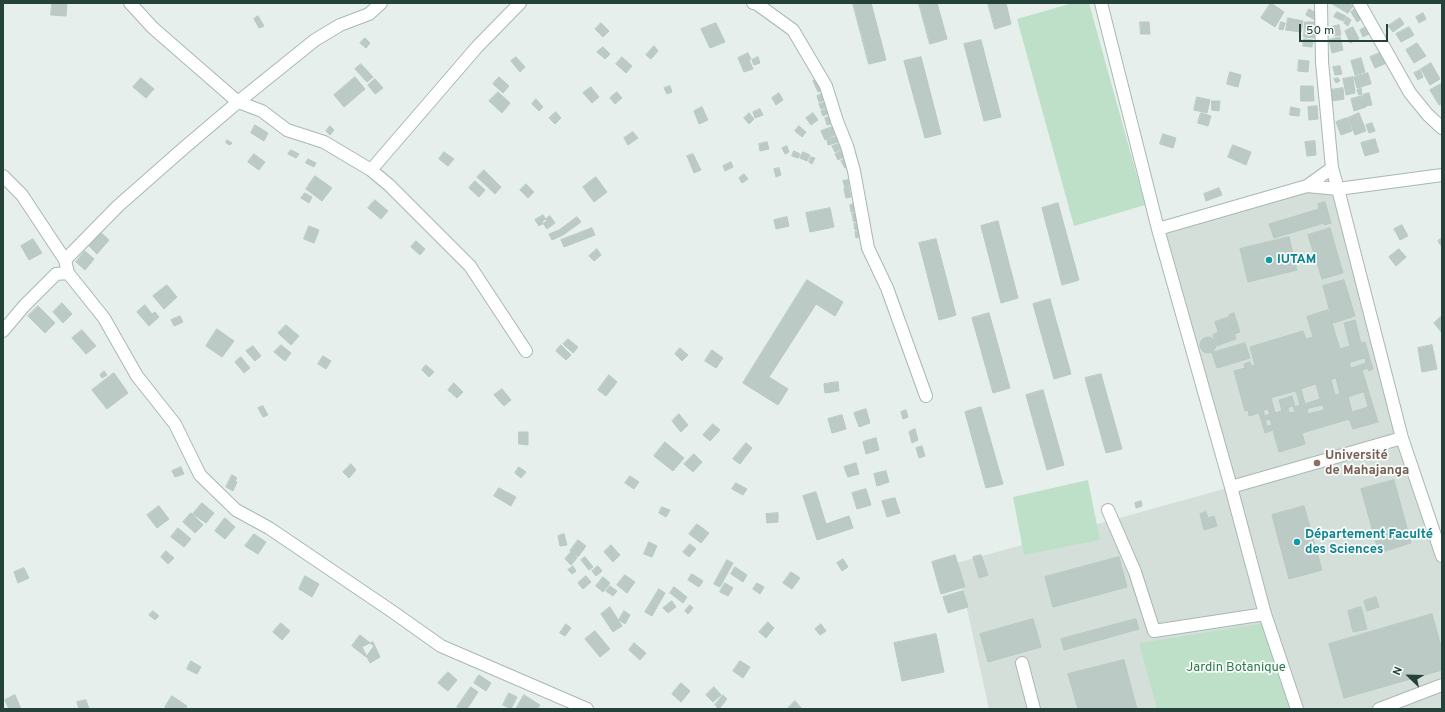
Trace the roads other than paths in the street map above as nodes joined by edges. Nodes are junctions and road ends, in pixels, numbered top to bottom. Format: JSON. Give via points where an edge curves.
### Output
{"nodes":[{"id":1,"x":130,"y":3,"type":"edge"},
{"id":2,"x":381,"y":3,"type":"edge"},
{"id":3,"x":520,"y":3,"type":"edge"},
{"id":4,"x":753,"y":3,"type":"edge"},
{"id":5,"x":1100,"y":3,"type":"edge"},
{"id":6,"x":1321,"y":3,"type":"edge"},
{"id":7,"x":1359,"y":3,"type":"edge"},
{"id":8,"x":238,"y":102,"type":"junction"},
{"id":9,"x":1442,"y":128,"type":"edge"},
{"id":10,"x":1332,"y":168,"type":"junction"},
{"id":11,"x":371,"y":170,"type":"junction"},
{"id":12,"x":1442,"y":175,"type":"edge"},
{"id":13,"x":3,"y":176,"type":"edge"},
{"id":14,"x":1307,"y":186,"type":"junction"},
{"id":15,"x":1338,"y":189,"type":"junction"},
{"id":16,"x":1158,"y":229,"type":"junction"},
{"id":17,"x":65,"y":260,"type":"junction"},
{"id":18,"x":68,"y":273,"type":"junction"},
{"id":19,"x":3,"y":331,"type":"edge"},
{"id":20,"x":526,"y":351,"type":"dead end"},
{"id":21,"x":926,"y":396,"type":"dead end"},
{"id":22,"x":1402,"y":438,"type":"junction"},
{"id":23,"x":1231,"y":487,"type":"junction"},
{"id":24,"x":1108,"y":510,"type":"dead end"},
{"id":25,"x":1442,"y":556,"type":"edge"},
{"id":26,"x":1265,"y":614,"type":"junction"},
{"id":27,"x":1022,"y":663,"type":"dead end"},
{"id":28,"x":1442,"y":685,"type":"edge"},
{"id":29,"x":587,"y":709,"type":"edge"},
{"id":30,"x":1034,"y":709,"type":"edge"},
{"id":31,"x":1297,"y":709,"type":"edge"},
{"id":32,"x":1379,"y":709,"type":"edge"}],
"edges":[{"from":1,"to":8,"type":"street","via":[[153,28]]},
{"from":2,"to":8,"type":"street","via":[[369,14],[340,25],[316,40]]},
{"from":3,"to":11,"type":"street","via":[[477,47]]},
{"from":4,"to":21,"type":"street","via":[[793,30],[826,86],[854,171],[868,248],[888,288]]},
{"from":5,"to":16,"type":"street"},
{"from":6,"to":10,"type":"street","via":[[1322,62]]},
{"from":7,"to":9,"type":"street","via":[[1410,93]]},
{"from":8,"to":11,"type":"street","via":[[262,111],[287,130],[324,142]]},
{"from":8,"to":17,"type":"street","via":[[118,206]]},
{"from":10,"to":14,"type":"street"},
{"from":10,"to":15,"type":"street"},
{"from":11,"to":20,"type":"street","via":[[470,266]]},
{"from":12,"to":15,"type":"street"},
{"from":13,"to":17,"type":"street","via":[[22,195]]},
{"from":14,"to":15,"type":"street"},
{"from":14,"to":16,"type":"street"},
{"from":15,"to":22,"type":"street"},
{"from":16,"to":23,"type":"street"},
{"from":17,"to":18,"type":"street"},
{"from":18,"to":19,"type":"street","via":[[56,274]]},
{"from":18,"to":29,"type":"street","via":[[104,318],[137,376],[174,424],[200,475],[236,510],[269,528],[441,646]]},
{"from":22,"to":23,"type":"street"},
{"from":22,"to":25,"type":"street"},
{"from":23,"to":26,"type":"street"},
{"from":24,"to":26,"type":"street","via":[[1134,572],[1154,631]]},
{"from":26,"to":31,"type":"street"},
{"from":27,"to":30,"type":"street"},
{"from":28,"to":32,"type":"street"}]}
